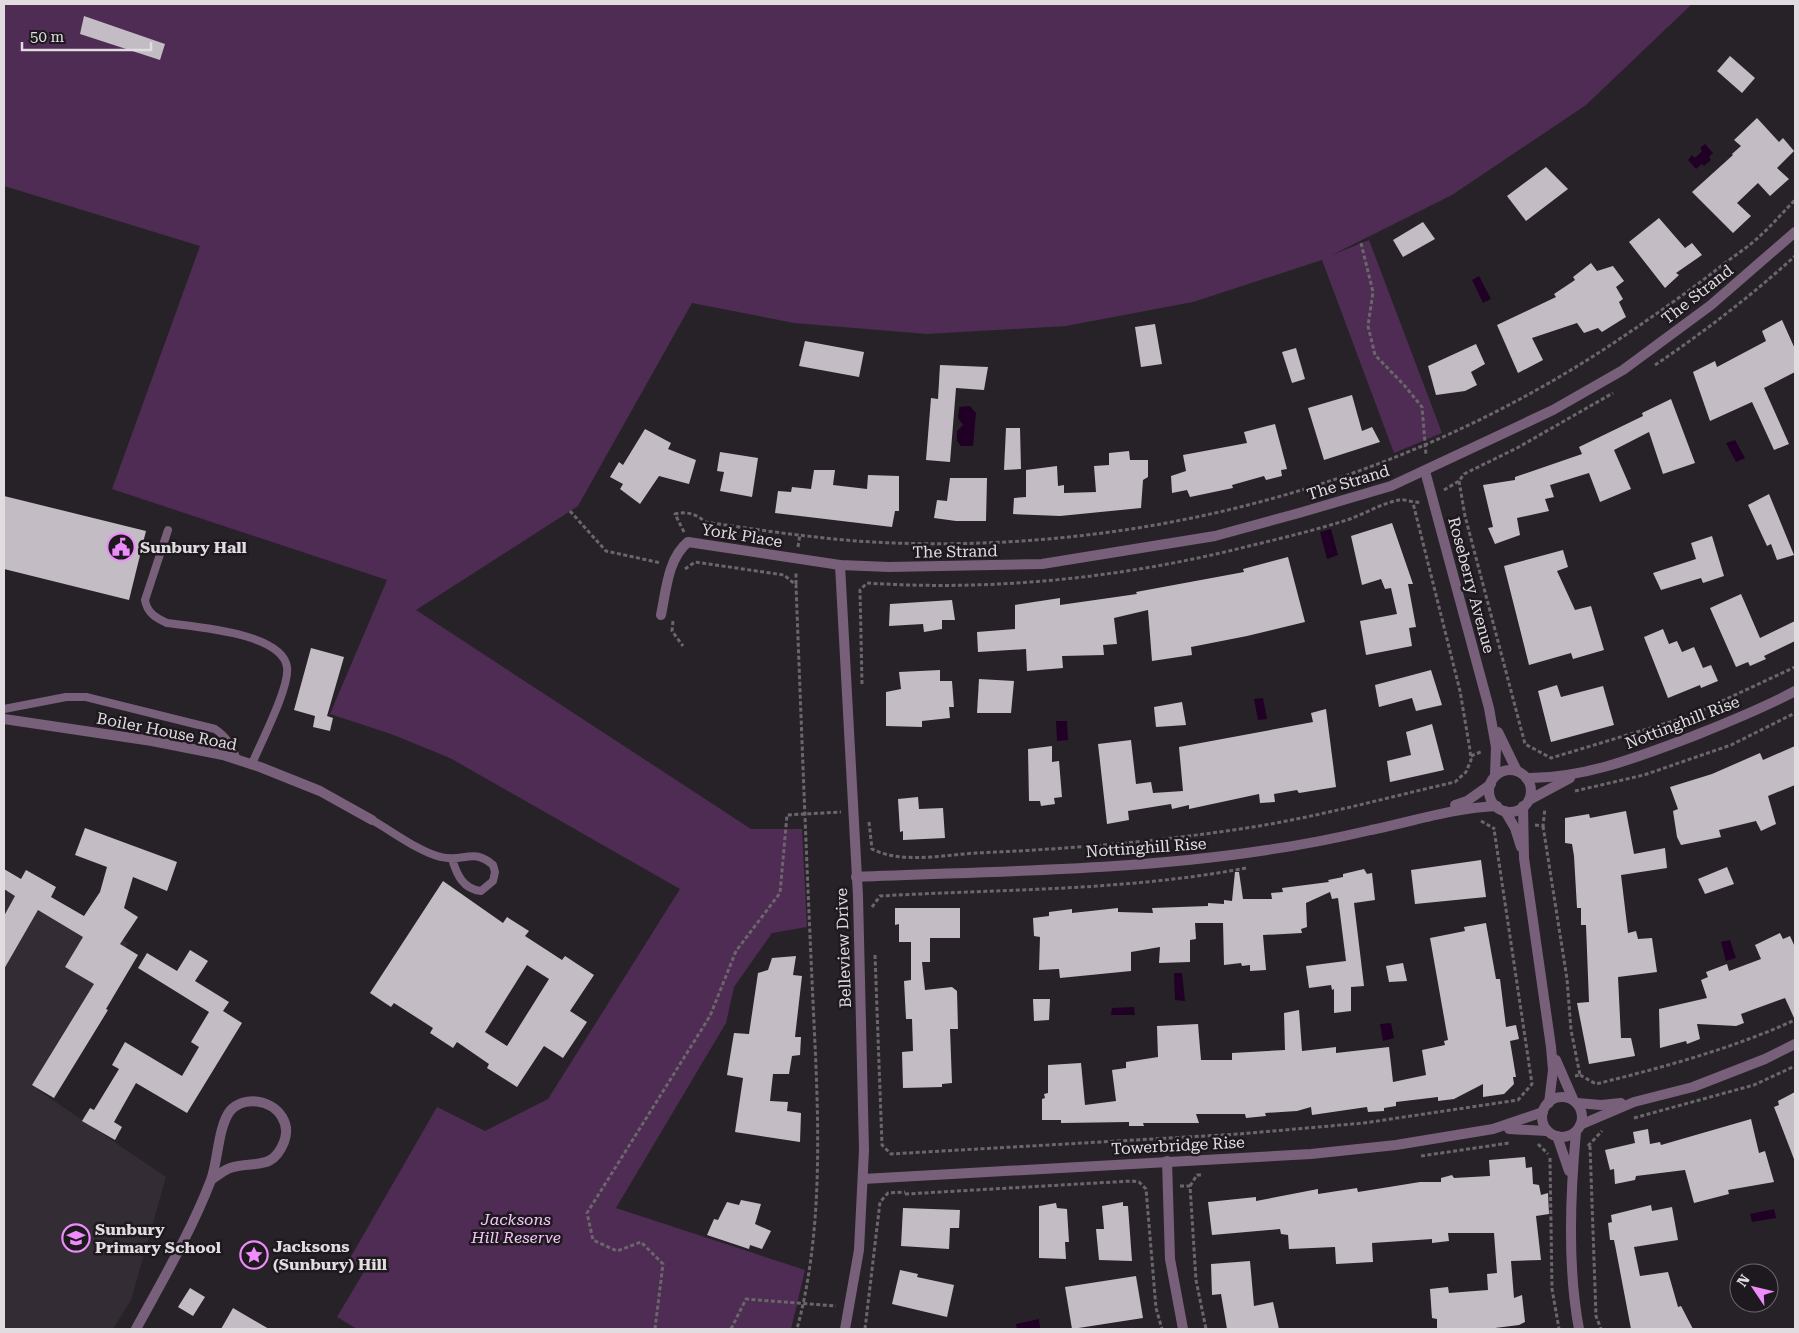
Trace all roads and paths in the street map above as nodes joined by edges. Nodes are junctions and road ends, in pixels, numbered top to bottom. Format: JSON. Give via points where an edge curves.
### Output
{"nodes":[{"id":1,"x":1795,"y":200,"type":"edge"},
{"id":2,"x":1795,"y":232,"type":"edge"},
{"id":3,"x":1361,"y":243,"type":"dead end"},
{"id":4,"x":1426,"y":445,"type":"junction"},
{"id":5,"x":1425,"y":470,"type":"junction"},
{"id":6,"x":1459,"y":482,"type":"dead end"},
{"id":7,"x":1433,"y":500,"type":"junction"},
{"id":8,"x":1413,"y":503,"type":"junction"},
{"id":9,"x":570,"y":511,"type":"dead end"},
{"id":10,"x":168,"y":530,"type":"dead end"},
{"id":11,"x":688,"y":542,"type":"junction"},
{"id":12,"x":840,"y":565,"type":"junction"},
{"id":13,"x":673,"y":566,"type":"junction"},
{"id":14,"x":686,"y":569,"type":"junction"},
{"id":15,"x":682,"y":572,"type":"dead end"},
{"id":16,"x":674,"y":614,"type":"dead end"},
{"id":17,"x":661,"y":615,"type":"dead end"},
{"id":18,"x":683,"y":646,"type":"dead end"},
{"id":19,"x":1795,"y":667,"type":"edge"},
{"id":20,"x":862,"y":687,"type":"dead end"},
{"id":21,"x":1795,"y":691,"type":"edge"},
{"id":22,"x":1489,"y":708,"type":"junction"},
{"id":23,"x":4,"y":709,"type":"edge"},
{"id":24,"x":1795,"y":713,"type":"edge"},
{"id":25,"x":4,"y":718,"type":"edge"},
{"id":26,"x":237,"y":760,"type":"junction"},
{"id":27,"x":252,"y":764,"type":"junction"},
{"id":28,"x":1517,"y":771,"type":"junction"},
{"id":29,"x":1577,"y":774,"type":"junction"},
{"id":30,"x":1526,"y":778,"type":"junction"},
{"id":31,"x":1493,"y":780,"type":"junction"},
{"id":32,"x":1569,"y":793,"type":"dead end"},
{"id":33,"x":1548,"y":801,"type":"dead end"},
{"id":34,"x":1526,"y":803,"type":"junction"},
{"id":35,"x":1474,"y":807,"type":"junction"},
{"id":36,"x":1501,"y":808,"type":"junction"},
{"id":37,"x":852,"y":811,"type":"junction"},
{"id":38,"x":805,"y":814,"type":"junction"},
{"id":39,"x":1434,"y":814,"type":"junction"},
{"id":40,"x":372,"y":820,"type":"joint"},
{"id":41,"x":869,"y":821,"type":"dead end"},
{"id":42,"x":1512,"y":824,"type":"junction"},
{"id":43,"x":1524,"y":825,"type":"junction"},
{"id":44,"x":1543,"y":826,"type":"junction"},
{"id":45,"x":1494,"y":830,"type":"junction"},
{"id":46,"x":1524,"y":858,"type":"junction"},
{"id":47,"x":452,"y":859,"type":"junction"},
{"id":48,"x":856,"y":877,"type":"junction"},
{"id":49,"x":913,"y":894,"type":"dead end"},
{"id":50,"x":870,"y":908,"type":"dead end"},
{"id":51,"x":874,"y":946,"type":"dead end"},
{"id":52,"x":1795,"y":1020,"type":"edge"},
{"id":53,"x":1795,"y":1044,"type":"edge"},
{"id":54,"x":1551,"y":1047,"type":"junction"},
{"id":55,"x":1580,"y":1075,"type":"junction"},
{"id":56,"x":1563,"y":1079,"type":"junction"},
{"id":57,"x":1575,"y":1101,"type":"junction"},
{"id":58,"x":1634,"y":1102,"type":"junction"},
{"id":59,"x":1546,"y":1107,"type":"junction"},
{"id":60,"x":1493,"y":1129,"type":"junction"},
{"id":61,"x":1578,"y":1129,"type":"junction"},
{"id":62,"x":1547,"y":1131,"type":"junction"},
{"id":63,"x":1557,"y":1136,"type":"junction"},
{"id":64,"x":1590,"y":1146,"type":"dead end"},
{"id":65,"x":907,"y":1153,"type":"junction"},
{"id":66,"x":1550,"y":1155,"type":"dead end"},
{"id":67,"x":1167,"y":1161,"type":"junction"},
{"id":68,"x":906,"y":1176,"type":"junction"},
{"id":69,"x":863,"y":1178,"type":"junction"},
{"id":70,"x":211,"y":1180,"type":"junction"},
{"id":71,"x":1571,"y":1184,"type":"junction"},
{"id":72,"x":1168,"y":1186,"type":"junction"},
{"id":73,"x":1146,"y":1189,"type":"junction"},
{"id":74,"x":905,"y":1194,"type":"junction"},
{"id":75,"x":804,"y":1303,"type":"junction"},
{"id":76,"x":849,"y":1307,"type":"junction"},
{"id":77,"x":136,"y":1329,"type":"edge"},
{"id":78,"x":655,"y":1329,"type":"edge"},
{"id":79,"x":731,"y":1329,"type":"edge"},
{"id":80,"x":797,"y":1329,"type":"edge"},
{"id":81,"x":845,"y":1329,"type":"edge"},
{"id":82,"x":865,"y":1329,"type":"edge"},
{"id":83,"x":1162,"y":1329,"type":"edge"},
{"id":84,"x":1183,"y":1329,"type":"edge"},
{"id":85,"x":1206,"y":1329,"type":"edge"},
{"id":86,"x":1559,"y":1329,"type":"edge"},
{"id":87,"x":1580,"y":1329,"type":"edge"},
{"id":88,"x":1601,"y":1329,"type":"edge"}],
"edges":[{"from":1,"to":4,"type":"path","via":[[1761,235],[1685,294],[1579,366],[1499,412]]},
{"from":2,"to":5,"type":"street","name":"The Strand","via":[[1711,304],[1623,370],[1553,410]]},
{"from":3,"to":4,"type":"path","via":[[1373,292],[1368,326],[1375,354],[1422,407]]},
{"from":4,"to":5,"type":"path"},
{"from":4,"to":11,"type":"path","via":[[1355,474],[1274,500],[1200,518],[1104,534],[997,543],[892,543],[705,522],[699,516],[681,512],[676,514]]},
{"from":5,"to":7,"type":"street","name":"Roseberry Avenue"},
{"from":5,"to":12,"type":"street","name":"The Strand","via":[[1391,486],[1215,536],[1141,549],[1042,564]]},
{"from":6,"to":19,"type":"path","via":[[1525,744],[1551,758],[1699,712]]},
{"from":7,"to":8,"type":"path"},
{"from":7,"to":22,"type":"street","name":"Roseberry Avenue"},
{"from":8,"to":20,"type":"path","via":[[1401,499],[1350,519],[1291,535],[1154,566],[1066,579],[985,585],[868,583],[860,590]]},
{"from":8,"to":41,"type":"path","via":[[1460,692],[1470,750],[1471,760],[1466,772],[1455,782],[1259,826],[1149,841],[1011,852],[905,856],[879,853],[872,849]]},
{"from":9,"to":13,"type":"path","via":[[606,551]]},
{"from":10,"to":27,"type":"lane","via":[[146,594],[146,608],[167,623],[257,640],[275,648],[284,657],[288,669],[283,688]]},
{"from":11,"to":12,"type":"street","name":"York Place"},
{"from":11,"to":13,"type":"street","name":"York Place","via":[[679,549]]},
{"from":12,"to":37,"type":"street","name":"Belleview Drive"},
{"from":13,"to":14,"type":"path"},
{"from":13,"to":17,"type":"street","name":"York Place"},
{"from":14,"to":15,"type":"path"},
{"from":14,"to":38,"type":"path","via":[[695,562],[745,569],[784,575],[796,585]]},
{"from":16,"to":18,"type":"path","via":[[672,632]]},
{"from":21,"to":29,"type":"street","name":"Nottinghill Rise","via":[[1689,738]]},
{"from":22,"to":28,"type":"street","name":"Roseberry Avenue"},
{"from":22,"to":31,"type":"street","name":"Roseberry Avenue","via":[[1496,746]]},
{"from":23,"to":26,"type":"lane","via":[[66,697],[103,700],[215,729],[231,744]]},
{"from":24,"to":32,"type":"path","via":[[1731,745],[1644,775]]},
{"from":25,"to":26,"type":"street","name":"Boiler House Road","via":[[152,741]]},
{"from":26,"to":27,"type":"street","name":"Boiler House Road"},
{"from":27,"to":40,"type":"street","name":"Boiler House Road","via":[[320,792]]},
{"from":28,"to":30,"type":"street"},
{"from":28,"to":31,"type":"street","via":[[1504,771]]},
{"from":29,"to":30,"type":"street","name":"Nottinghill Rise"},
{"from":29,"to":34,"type":"street","name":"Nottinghill Rise"},
{"from":30,"to":34,"type":"street","via":[[1531,788]]},
{"from":31,"to":36,"type":"street","via":[[1492,802]]},
{"from":31,"to":39,"type":"street","name":"Nottinghill Rise","via":[[1467,801]]},
{"from":33,"to":44,"type":"path","via":[[1543,810]]},
{"from":34,"to":36,"type":"street","via":[[1515,811]]},
{"from":34,"to":43,"type":"street"},
{"from":35,"to":36,"type":"street","name":"Nottinghill Rise"},
{"from":35,"to":39,"type":"street","name":"Nottinghill Rise"},
{"from":35,"to":45,"type":"path","via":[[1476,817]]},
{"from":36,"to":42,"type":"street"},
{"from":37,"to":38,"type":"path"},
{"from":37,"to":48,"type":"street","name":"Belleview Drive"},
{"from":38,"to":75,"type":"path","via":[[818,1077],[816,1200]]},
{"from":38,"to":78,"type":"path","via":[[787,815],[780,893],[736,951],[710,1016],[588,1213],[593,1240],[617,1251],[641,1242],[663,1264]]},
{"from":39,"to":48,"type":"street","name":"Nottinghill Rise","via":[[1268,850],[1155,864]]},
{"from":40,"to":47,"type":"lane","via":[[434,855]]},
{"from":42,"to":45,"type":"path"},
{"from":42,"to":46,"type":"street"},
{"from":43,"to":44,"type":"path"},
{"from":43,"to":46,"type":"street"},
{"from":44,"to":55,"type":"path"},
{"from":45,"to":65,"type":"path","via":[[1532,1084],[1518,1100],[1364,1124]]},
{"from":46,"to":54,"type":"street"},
{"from":47,"to":47,"type":"lane","via":[[471,854],[488,860],[495,872],[493,881],[481,891],[472,890],[458,877]]},
{"from":48,"to":69,"type":"street","name":"Belleview Drive","via":[[864,1113]]},
{"from":49,"to":50,"type":"path","via":[[880,896]]},
{"from":51,"to":65,"type":"path","via":[[882,1145],[891,1154]]},
{"from":52,"to":55,"type":"path","via":[[1756,1038],[1675,1064],[1596,1084]]},
{"from":53,"to":58,"type":"street","via":[[1693,1087]]},
{"from":54,"to":56,"type":"street"},
{"from":54,"to":59,"type":"street","via":[[1553,1070]]},
{"from":55,"to":56,"type":"path"},
{"from":56,"to":57,"type":"street"},
{"from":57,"to":58,"type":"street","via":[[1601,1105]]},
{"from":57,"to":59,"type":"street","via":[[1562,1097],[1553,1099]]},
{"from":57,"to":61,"type":"street","via":[[1582,1112]]},
{"from":58,"to":61,"type":"street"},
{"from":59,"to":60,"type":"street","name":"Towerbridge Rise"},
{"from":59,"to":62,"type":"street","via":[[1542,1118]]},
{"from":60,"to":62,"type":"street","name":"Towerbridge Rise"},
{"from":60,"to":67,"type":"street","name":"Towerbridge Rise","via":[[1396,1145],[1311,1154]]},
{"from":61,"to":63,"type":"street","via":[[1571,1135]]},
{"from":61,"to":71,"type":"street"},
{"from":62,"to":63,"type":"street"},
{"from":63,"to":71,"type":"street","via":[[1568,1163]]},
{"from":64,"to":88,"type":"path","via":[[1596,1316]]},
{"from":65,"to":68,"type":"path"},
{"from":66,"to":86,"type":"path","via":[[1552,1289]]},
{"from":67,"to":68,"type":"street","name":"Towerbridge Rise"},
{"from":67,"to":72,"type":"street"},
{"from":68,"to":69,"type":"street","name":"Towerbridge Rise"},
{"from":68,"to":74,"type":"path"},
{"from":69,"to":76,"type":"street","name":"Belleview Drive","via":[[859,1250]]},
{"from":70,"to":70,"type":"street","via":[[230,1111],[254,1100],[277,1110],[286,1126],[286,1137],[273,1159],[230,1168]]},
{"from":70,"to":77,"type":"street"},
{"from":71,"to":87,"type":"street","via":[[1573,1285]]},
{"from":72,"to":73,"type":"path"},
{"from":72,"to":84,"type":"street","via":[[1170,1259]]},
{"from":72,"to":85,"type":"path","via":[[1190,1186],[1196,1280]]},
{"from":73,"to":74,"type":"path","via":[[1139,1182],[1132,1181]]},
{"from":73,"to":83,"type":"path","via":[[1156,1308]]},
{"from":74,"to":82,"type":"path","via":[[888,1193],[880,1202]]},
{"from":75,"to":76,"type":"path"},
{"from":75,"to":79,"type":"path","via":[[746,1299]]},
{"from":75,"to":80,"type":"path"},
{"from":76,"to":81,"type":"street","name":"Belleview Drive"}]}
